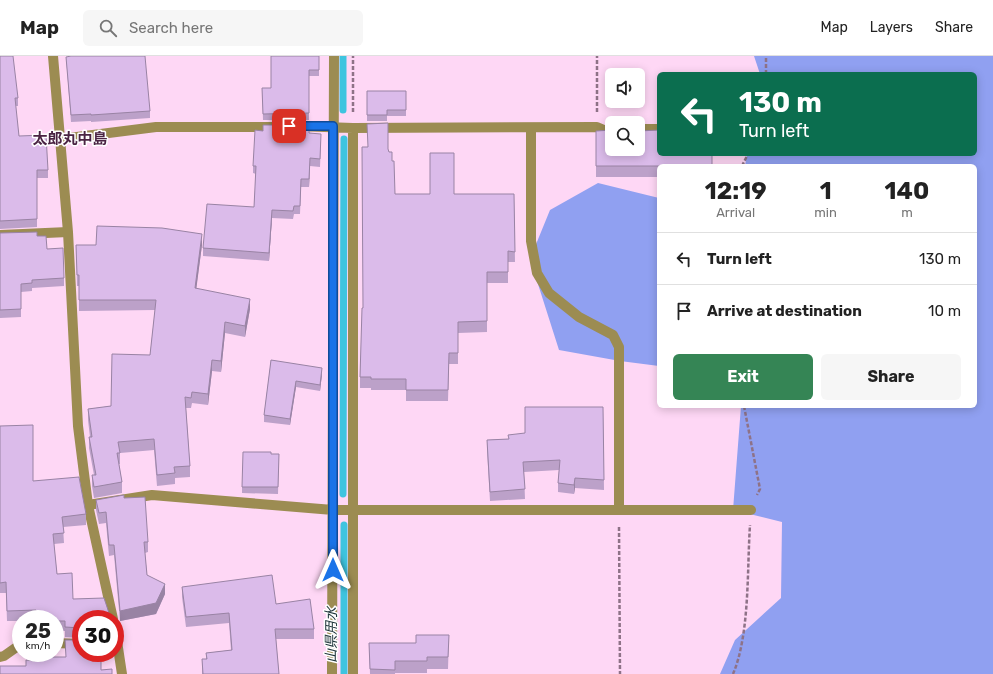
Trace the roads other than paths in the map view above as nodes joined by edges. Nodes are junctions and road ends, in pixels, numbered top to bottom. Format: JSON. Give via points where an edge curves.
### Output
{"nodes":[{"id":1,"x":53,"y":56,"type":"edge"},
{"id":2,"x":334,"y":56,"type":"edge"},
{"id":3,"x":333,"y":126,"type":"junction"},
{"id":4,"x":353,"y":128,"type":"junction"},
{"id":5,"x":531,"y":128,"type":"junction"},
{"id":6,"x":645,"y":129,"type":"edge"},
{"id":7,"x":657,"y":129,"type":"edge"},
{"id":8,"x":605,"y":130,"type":"edge"},
{"id":9,"x":61,"y":139,"type":"junction"},
{"id":10,"x":68,"y":232,"type":"junction"},
{"id":11,"x":0,"y":235,"type":"edge"},
{"id":12,"x":88,"y":505,"type":"junction"},
{"id":13,"x":333,"y":510,"type":"junction"},
{"id":14,"x":354,"y":510,"type":"junction"},
{"id":15,"x":619,"y":510,"type":"junction"},
{"id":16,"x":751,"y":510,"type":"road end"},
{"id":17,"x":111,"y":610,"type":"edge"},
{"id":18,"x":12,"y":650,"type":"edge"},
{"id":19,"x":0,"y":657,"type":"edge"},
{"id":20,"x":120,"y":662,"type":"edge"},
{"id":21,"x":122,"y":674,"type":"edge"},
{"id":22,"x":332,"y":674,"type":"edge"},
{"id":23,"x":353,"y":674,"type":"edge"}],
"edges":[{"from":1,"to":9,"type":"street"},
{"from":2,"to":3,"type":"street"},
{"from":3,"to":4,"type":"street"},
{"from":3,"to":9,"type":"street","via":[[156,127]]},
{"from":3,"to":13,"type":"street"},
{"from":4,"to":5,"type":"street"},
{"from":4,"to":14,"type":"street"},
{"from":5,"to":8,"type":"street","via":[[597,127]]},
{"from":5,"to":15,"type":"street","via":[[531,240],[537,273],[549,293],[579,318],[613,335],[619,347]]},
{"from":6,"to":7,"type":"street"},
{"from":9,"to":10,"type":"street"},
{"from":10,"to":11,"type":"street"},
{"from":10,"to":12,"type":"street","via":[[78,426]]},
{"from":12,"to":13,"type":"street","via":[[152,495]]},
{"from":12,"to":17,"type":"street"},
{"from":13,"to":14,"type":"street"},
{"from":13,"to":22,"type":"street"},
{"from":14,"to":15,"type":"street"},
{"from":14,"to":23,"type":"street"},
{"from":15,"to":16,"type":"street"},
{"from":18,"to":19,"type":"street"},
{"from":20,"to":21,"type":"street"}]}
